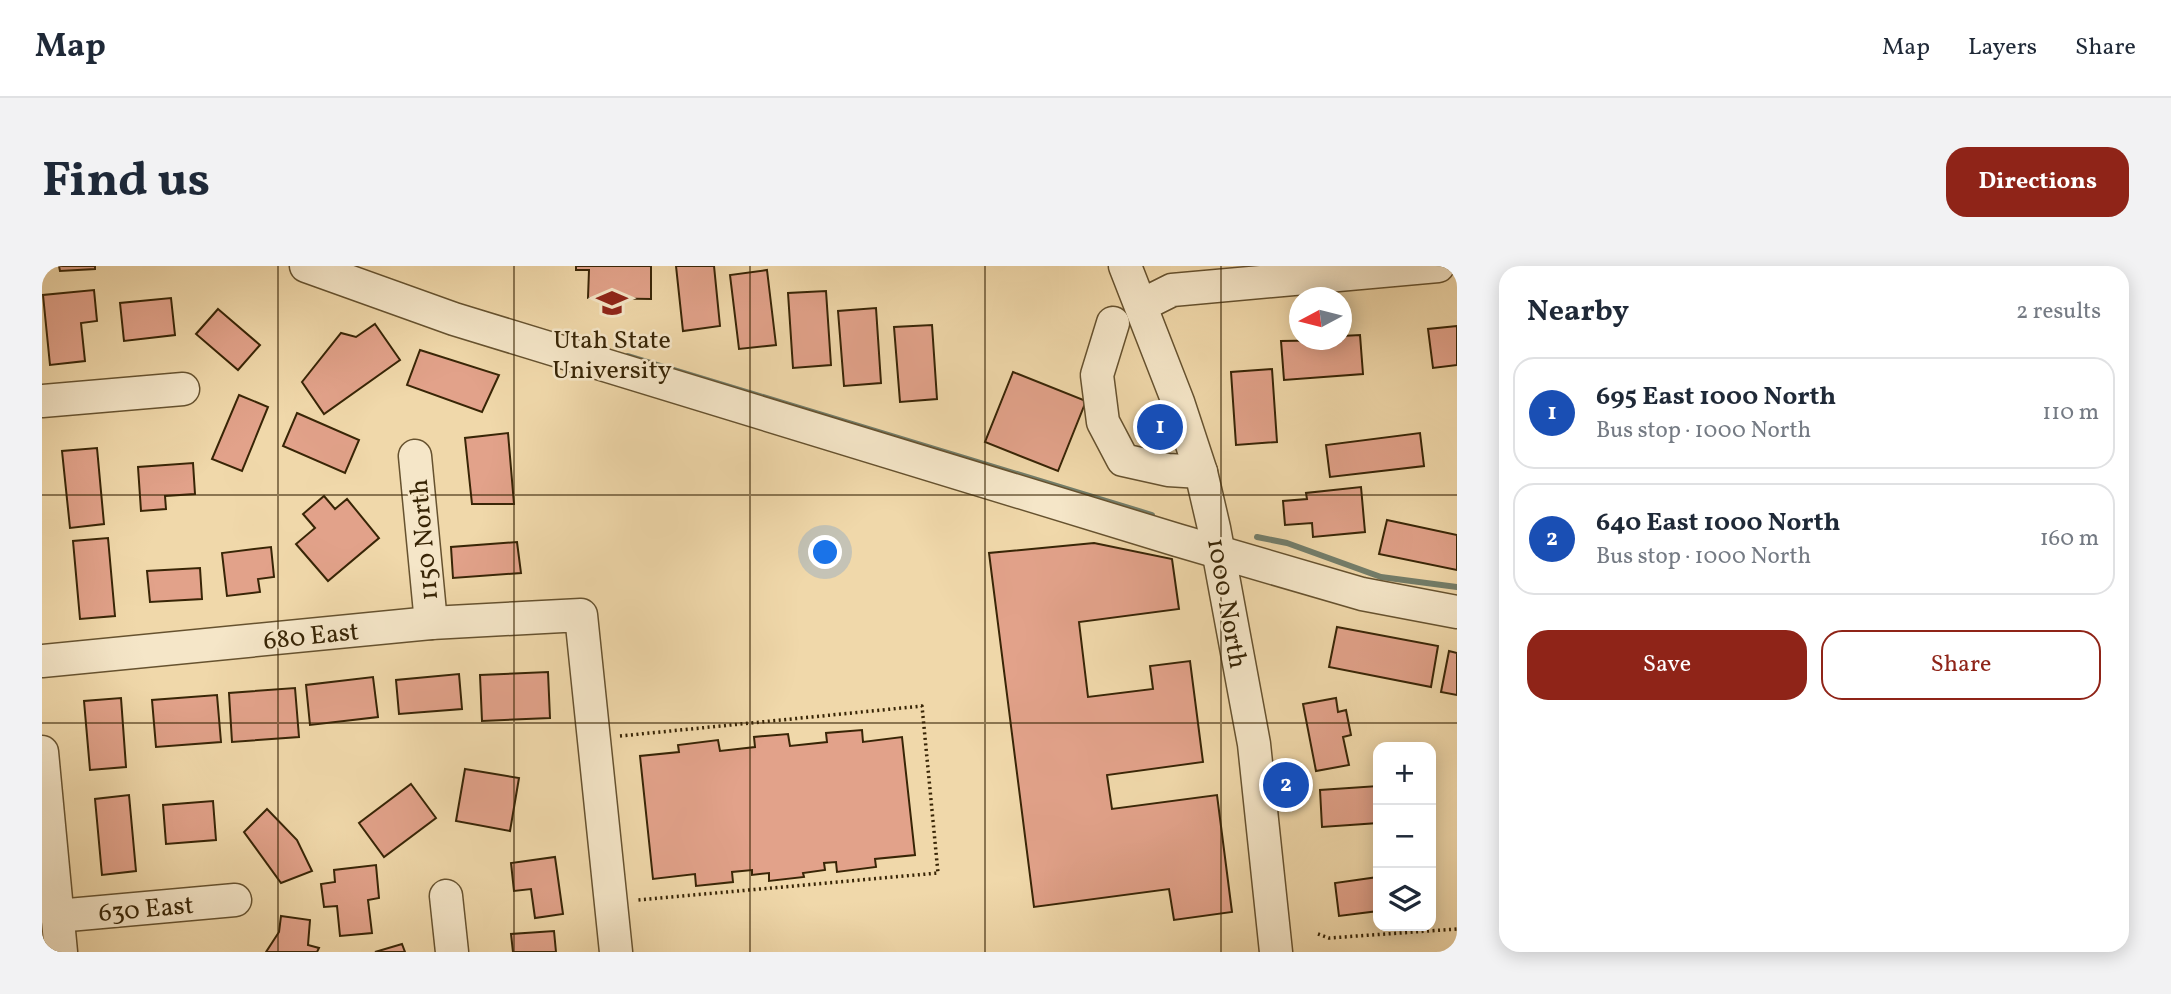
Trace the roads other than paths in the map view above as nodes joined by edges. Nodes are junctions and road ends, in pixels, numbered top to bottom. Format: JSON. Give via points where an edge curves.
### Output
{"nodes":[{"id":1,"x":306,"y":266,"type":"edge"},
{"id":2,"x":1125,"y":266,"type":"edge"},
{"id":3,"x":1438,"y":266,"type":"edge"},
{"id":4,"x":1199,"y":277,"type":"edge"},
{"id":5,"x":1142,"y":305,"type":"junction"},
{"id":6,"x":1113,"y":323,"type":"dead end"},
{"id":7,"x":183,"y":389,"type":"dead end"},
{"id":8,"x":42,"y":401,"type":"edge"},
{"id":9,"x":415,"y":456,"type":"dead end"},
{"id":10,"x":1201,"y":472,"type":"junction"},
{"id":11,"x":1218,"y":551,"type":"junction"},
{"id":12,"x":1457,"y":612,"type":"edge"},
{"id":13,"x":431,"y":623,"type":"junction"},
{"id":14,"x":42,"y":661,"type":"edge"},
{"id":15,"x":42,"y":751,"type":"edge"},
{"id":16,"x":446,"y":896,"type":"dead end"},
{"id":17,"x":235,"y":900,"type":"dead end"},
{"id":18,"x":57,"y":916,"type":"junction"},
{"id":19,"x":61,"y":952,"type":"edge"},
{"id":20,"x":452,"y":952,"type":"edge"},
{"id":21,"x":616,"y":952,"type":"edge"},
{"id":22,"x":1276,"y":952,"type":"edge"}],
"edges":[{"from":1,"to":11,"type":"street","via":[[454,320]]},
{"from":2,"to":5,"type":"street","name":"1000 North"},
{"from":3,"to":4,"type":"street"},
{"from":4,"to":5,"type":"street"},
{"from":5,"to":10,"type":"street","name":"1000 North"},
{"from":6,"to":10,"type":"street","via":[[1097,375],[1103,422],[1123,460]]},
{"from":7,"to":8,"type":"street"},
{"from":9,"to":13,"type":"street","name":"1150 North"},
{"from":10,"to":11,"type":"street","name":"1000 North"},
{"from":11,"to":12,"type":"street","via":[[1362,594]]},
{"from":11,"to":22,"type":"street","name":"1000 North","via":[[1254,744]]},
{"from":13,"to":14,"type":"street","name":"680 East"},
{"from":13,"to":21,"type":"street","name":"680 East","via":[[581,615]]},
{"from":15,"to":18,"type":"street"},
{"from":16,"to":20,"type":"street"},
{"from":17,"to":18,"type":"street","name":"630 East"},
{"from":18,"to":19,"type":"street"}]}
